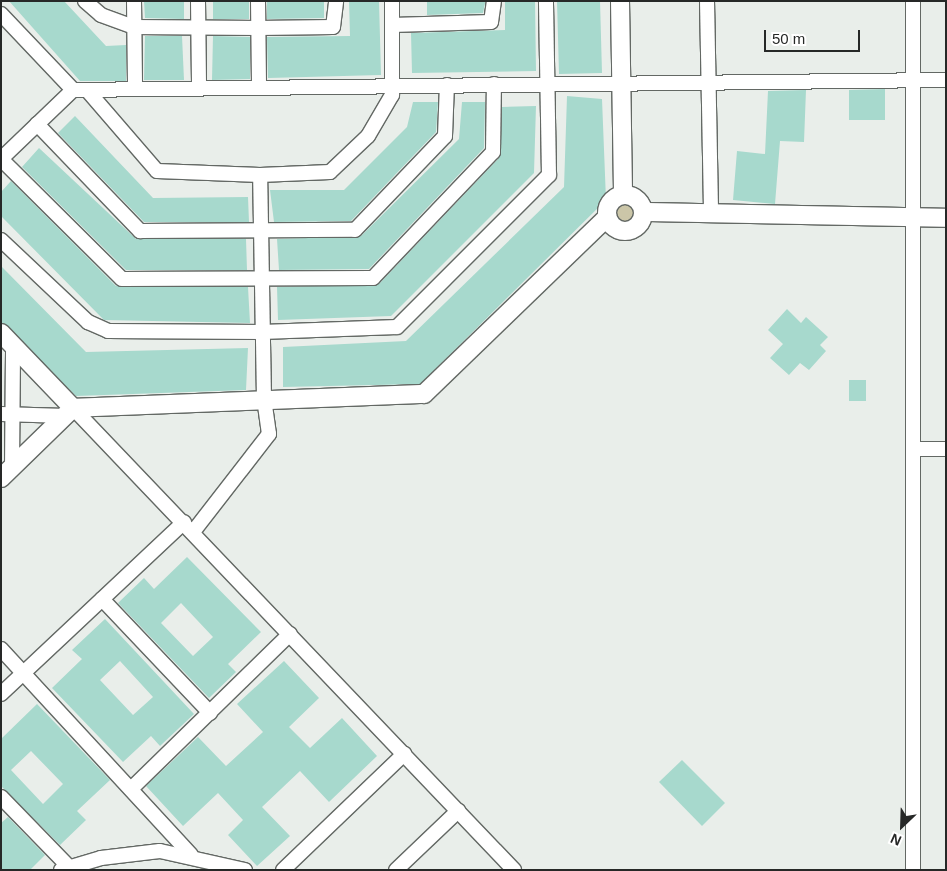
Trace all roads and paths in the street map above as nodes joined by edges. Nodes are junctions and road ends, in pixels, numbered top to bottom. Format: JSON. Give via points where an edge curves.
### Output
{"nodes":[{"id":1,"x":134,"y":1,"type":"edge"},
{"id":2,"x":198,"y":1,"type":"edge"},
{"id":3,"x":258,"y":1,"type":"edge"},
{"id":4,"x":336,"y":1,"type":"edge"},
{"id":5,"x":392,"y":1,"type":"edge"},
{"id":6,"x":494,"y":1,"type":"edge"},
{"id":7,"x":546,"y":1,"type":"edge"},
{"id":8,"x":620,"y":1,"type":"edge"},
{"id":9,"x":707,"y":1,"type":"edge"},
{"id":10,"x":913,"y":1,"type":"edge"},
{"id":11,"x":90,"y":3,"type":"edge"},
{"id":12,"x":1,"y":14,"type":"edge"},
{"id":13,"x":392,"y":25,"type":"junction"},
{"id":14,"x":134,"y":27,"type":"junction"},
{"id":15,"x":198,"y":28,"type":"junction"},
{"id":16,"x":258,"y":28,"type":"junction"},
{"id":17,"x":913,"y":80,"type":"junction"},
{"id":18,"x":946,"y":80,"type":"edge"},
{"id":19,"x":709,"y":82,"type":"junction"},
{"id":20,"x":622,"y":83,"type":"junction"},
{"id":21,"x":494,"y":84,"type":"junction"},
{"id":22,"x":548,"y":84,"type":"junction"},
{"id":23,"x":448,"y":85,"type":"junction"},
{"id":24,"x":393,"y":86,"type":"junction"},
{"id":25,"x":259,"y":87,"type":"junction"},
{"id":26,"x":200,"y":88,"type":"junction"},
{"id":27,"x":135,"y":89,"type":"junction"},
{"id":28,"x":80,"y":90,"type":"junction"},
{"id":29,"x":37,"y":124,"type":"junction"},
{"id":30,"x":1,"y":159,"type":"edge"},
{"id":31,"x":260,"y":175,"type":"junction"},
{"id":32,"x":623,"y":194,"type":"junction"},
{"id":33,"x":644,"y":212,"type":"junction"},
{"id":34,"x":711,"y":214,"type":"junction"},
{"id":35,"x":607,"y":217,"type":"junction"},
{"id":36,"x":913,"y":217,"type":"junction"},
{"id":37,"x":946,"y":218,"type":"edge"},
{"id":38,"x":261,"y":234,"type":"junction"},
{"id":39,"x":1,"y":240,"type":"edge"},
{"id":40,"x":262,"y":281,"type":"junction"},
{"id":41,"x":262,"y":332,"type":"junction"},
{"id":42,"x":5,"y":338,"type":"edge"},
{"id":43,"x":264,"y":398,"type":"junction"},
{"id":44,"x":70,"y":412,"type":"junction"},
{"id":45,"x":7,"y":414,"type":"edge"},
{"id":46,"x":913,"y":449,"type":"junction"},
{"id":47,"x":946,"y":449,"type":"edge"},
{"id":48,"x":7,"y":472,"type":"edge"},
{"id":49,"x":189,"y":527,"type":"junction"},
{"id":50,"x":102,"y":599,"type":"junction"},
{"id":51,"x":290,"y":634,"type":"junction"},
{"id":52,"x":1,"y":649,"type":"edge"},
{"id":53,"x":23,"y":673,"type":"junction"},
{"id":54,"x":1,"y":694,"type":"edge"},
{"id":55,"x":210,"y":713,"type":"junction"},
{"id":56,"x":404,"y":754,"type":"junction"},
{"id":57,"x":131,"y":790,"type":"junction"},
{"id":58,"x":1,"y":797,"type":"edge"},
{"id":59,"x":458,"y":811,"type":"junction"},
{"id":60,"x":191,"y":855,"type":"junction"},
{"id":61,"x":65,"y":868,"type":"edge"},
{"id":62,"x":244,"y":870,"type":"edge"},
{"id":63,"x":283,"y":870,"type":"edge"},
{"id":64,"x":396,"y":870,"type":"edge"},
{"id":65,"x":514,"y":870,"type":"edge"},
{"id":66,"x":914,"y":870,"type":"edge"}],
"edges":[{"from":1,"to":14,"type":"street"},
{"from":2,"to":15,"type":"street"},
{"from":3,"to":16,"type":"street"},
{"from":4,"to":16,"type":"street","via":[[333,27]]},
{"from":5,"to":13,"type":"street"},
{"from":6,"to":13,"type":"street","via":[[491,22]]},
{"from":7,"to":22,"type":"street"},
{"from":8,"to":20,"type":"street"},
{"from":9,"to":19,"type":"street"},
{"from":10,"to":17,"type":"street"},
{"from":11,"to":14,"type":"street"},
{"from":12,"to":28,"type":"street"},
{"from":13,"to":24,"type":"street"},
{"from":14,"to":15,"type":"street"},
{"from":14,"to":27,"type":"street"},
{"from":15,"to":16,"type":"street"},
{"from":15,"to":26,"type":"street"},
{"from":16,"to":25,"type":"street"},
{"from":17,"to":18,"type":"street"},
{"from":17,"to":19,"type":"street"},
{"from":17,"to":36,"type":"street"},
{"from":19,"to":20,"type":"street"},
{"from":19,"to":34,"type":"street"},
{"from":20,"to":22,"type":"street"},
{"from":20,"to":32,"type":"street"},
{"from":21,"to":22,"type":"street"},
{"from":21,"to":23,"type":"street"},
{"from":21,"to":40,"type":"street","via":[[493,152],[378,275]]},
{"from":22,"to":41,"type":"street","via":[[549,175],[403,323],[391,328]]},
{"from":23,"to":24,"type":"street"},
{"from":23,"to":38,"type":"street","via":[[445,136],[362,227]]},
{"from":24,"to":25,"type":"street"},
{"from":24,"to":31,"type":"street","via":[[388,104],[368,136],[337,168],[320,173]]},
{"from":25,"to":26,"type":"street"},
{"from":26,"to":27,"type":"street"},
{"from":27,"to":28,"type":"street"},
{"from":28,"to":29,"type":"street"},
{"from":28,"to":31,"type":"street","via":[[158,171]]},
{"from":29,"to":30,"type":"street"},
{"from":29,"to":38,"type":"street","via":[[140,231]]},
{"from":30,"to":40,"type":"street","via":[[122,279]]},
{"from":31,"to":38,"type":"street"},
{"from":32,"to":33,"type":"street","via":[[640,201]]},
{"from":32,"to":35,"type":"street","via":[[608,205]]},
{"from":33,"to":34,"type":"street"},
{"from":33,"to":35,"type":"street","via":[[639,225],[628,231],[615,228]]},
{"from":34,"to":36,"type":"street"},
{"from":35,"to":43,"type":"street","via":[[424,394]]},
{"from":36,"to":37,"type":"street"},
{"from":36,"to":46,"type":"street"},
{"from":38,"to":40,"type":"street"},
{"from":39,"to":41,"type":"street","via":[[99,329]]},
{"from":40,"to":41,"type":"street"},
{"from":41,"to":43,"type":"street"},
{"from":42,"to":44,"type":"street"},
{"from":42,"to":45,"type":"street"},
{"from":43,"to":44,"type":"street"},
{"from":43,"to":49,"type":"street","via":[[269,434]]},
{"from":44,"to":45,"type":"street"},
{"from":44,"to":48,"type":"street"},
{"from":44,"to":49,"type":"street"},
{"from":45,"to":48,"type":"street"},
{"from":46,"to":47,"type":"street"},
{"from":46,"to":66,"type":"street"},
{"from":49,"to":50,"type":"street"},
{"from":49,"to":51,"type":"street"},
{"from":50,"to":53,"type":"street"},
{"from":50,"to":55,"type":"street"},
{"from":51,"to":55,"type":"street"},
{"from":51,"to":56,"type":"street"},
{"from":52,"to":53,"type":"street"},
{"from":53,"to":54,"type":"street"},
{"from":53,"to":57,"type":"street"},
{"from":55,"to":57,"type":"street"},
{"from":56,"to":59,"type":"street"},
{"from":56,"to":63,"type":"street"},
{"from":57,"to":60,"type":"street"},
{"from":58,"to":61,"type":"street"},
{"from":59,"to":64,"type":"street"},
{"from":59,"to":65,"type":"street"},
{"from":60,"to":61,"type":"street","via":[[129,853]]},
{"from":60,"to":62,"type":"street"}]}
